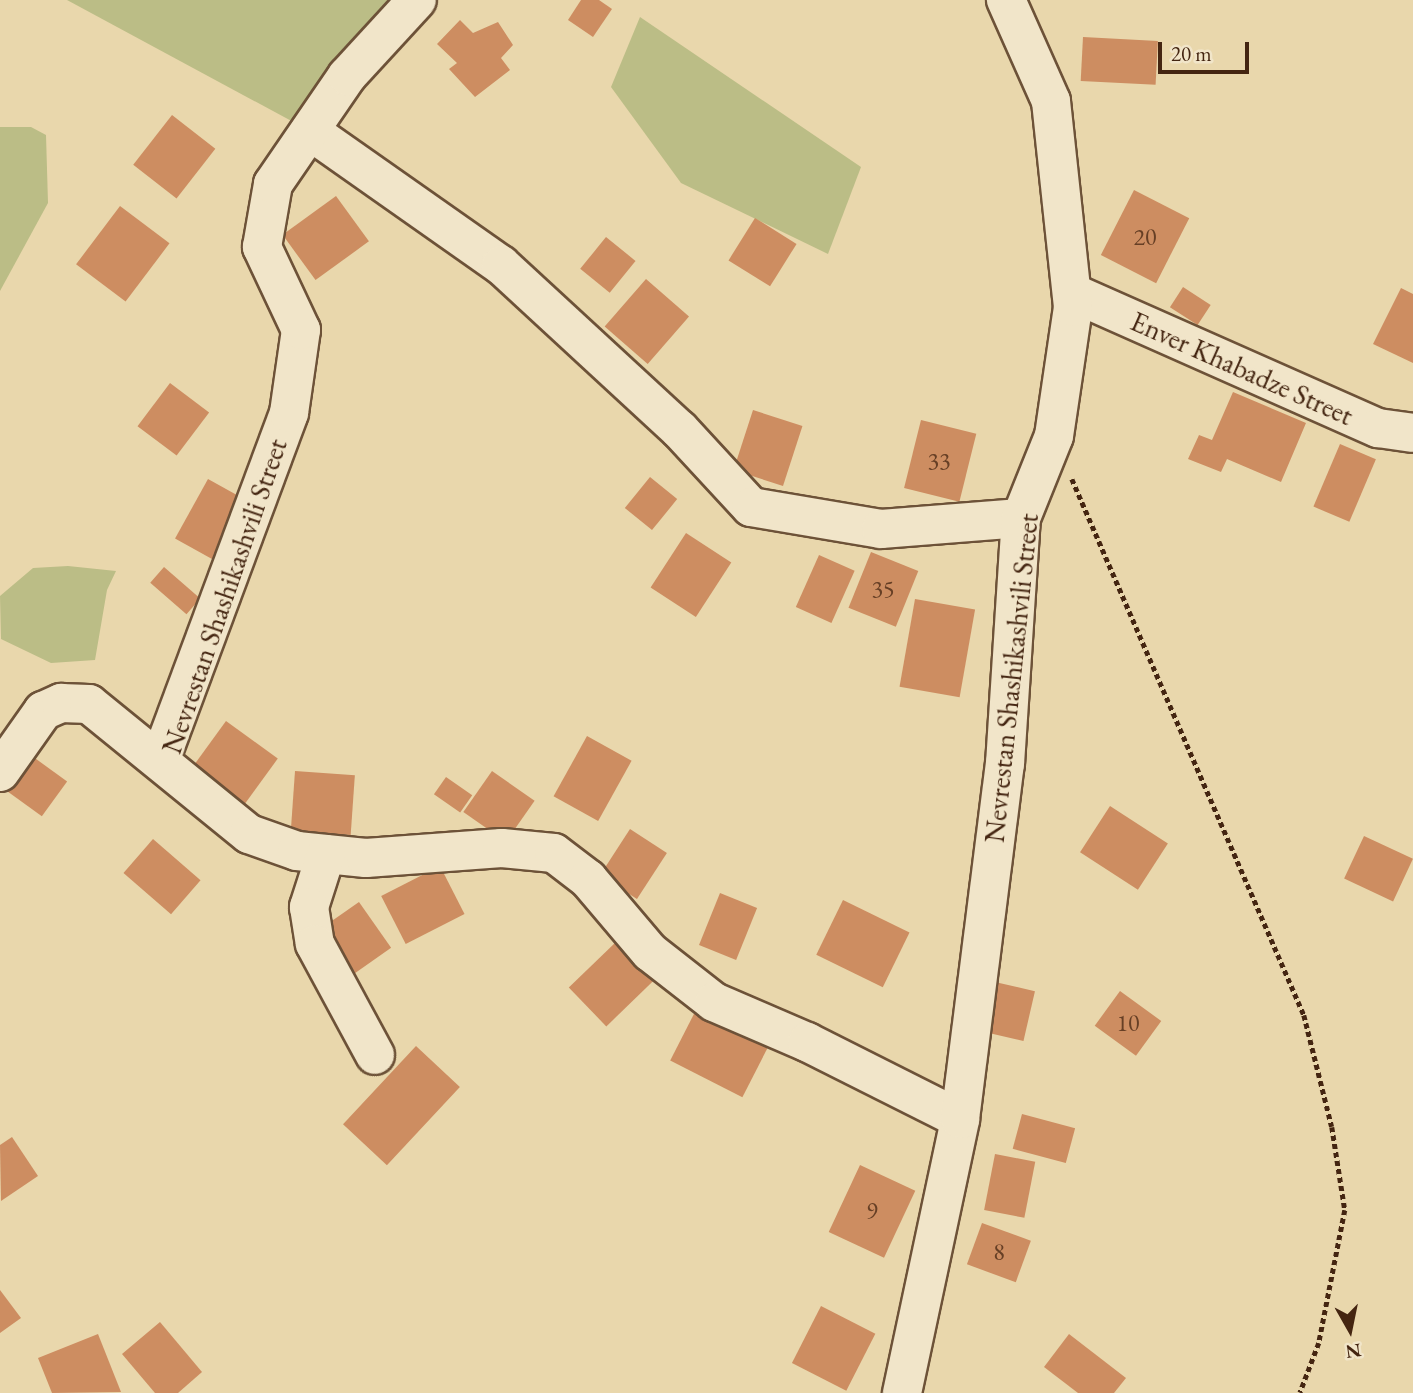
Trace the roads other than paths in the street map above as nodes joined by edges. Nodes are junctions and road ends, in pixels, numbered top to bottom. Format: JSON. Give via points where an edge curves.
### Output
{"nodes":[{"id":1,"x":417,"y":0,"type":"edge"},
{"id":2,"x":1006,"y":0,"type":"edge"},
{"id":3,"x":310,"y":131,"type":"junction"},
{"id":4,"x":1073,"y":293,"type":"junction"},
{"id":5,"x":1413,"y":433,"type":"edge"},
{"id":6,"x":1021,"y":517,"type":"junction"},
{"id":7,"x":160,"y":760,"type":"junction"},
{"id":8,"x":0,"y":772,"type":"edge"},
{"id":9,"x":326,"y":854,"type":"junction"},
{"id":10,"x":375,"y":1055,"type":"dead end"},
{"id":11,"x":960,"y":1119,"type":"junction"},
{"id":12,"x":902,"y":1393,"type":"edge"}],
"edges":[{"from":1,"to":3,"type":"street","name":"Nevrestan Shashikashvili Street","via":[[347,76]]},
{"from":2,"to":4,"type":"street","name":"Nevrestan Shashikashvili Street","via":[[1051,101]]},
{"from":3,"to":6,"type":"street","via":[[501,265],[679,429],[751,507],[881,529]]},
{"from":3,"to":7,"type":"street","name":"Nevrestan Shashikashvili Street","via":[[273,184],[262,247],[301,330],[289,413]]},
{"from":4,"to":5,"type":"street","name":"Enver Khabadze Street","via":[[1378,428]]},
{"from":4,"to":6,"type":"street","name":"Nevrestan Shashikashvili Street","via":[[1054,436]]},
{"from":6,"to":11,"type":"street","name":"Nevrestan Shashikashvili Street","via":[[1005,764]]},
{"from":7,"to":8,"type":"street","via":[[89,704],[61,703],[43,711]]},
{"from":7,"to":9,"type":"street","name":"Nevrestan Shashikashvili Street","via":[[249,834],[298,851]]},
{"from":9,"to":10,"type":"street","via":[[309,908],[315,944]]},
{"from":9,"to":11,"type":"street","name":"Nevrestan Shashikashvili Street","via":[[439,856],[502,848],[554,853],[588,878],[650,953],[715,1002],[807,1042]]},
{"from":11,"to":12,"type":"street","name":"Nevrestan Shashikashvili Street"}]}
